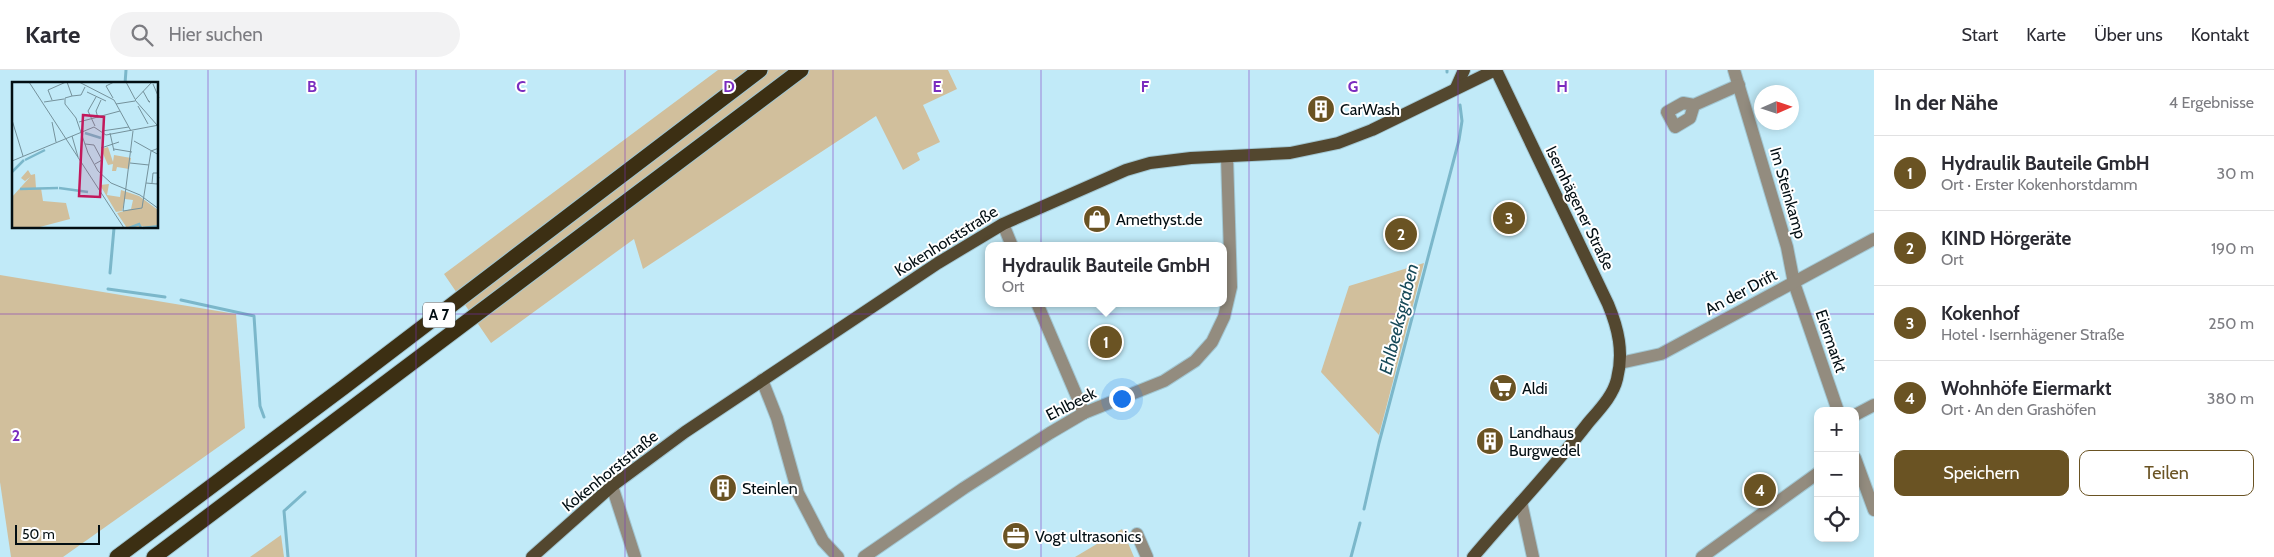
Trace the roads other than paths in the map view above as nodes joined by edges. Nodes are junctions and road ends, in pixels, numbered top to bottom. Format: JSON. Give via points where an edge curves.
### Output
{"nodes":[{"id":1,"x":760,"y":70,"type":"edge"},
{"id":2,"x":801,"y":70,"type":"edge"},
{"id":3,"x":1464,"y":70,"type":"edge"},
{"id":4,"x":1495,"y":70,"type":"edge"},
{"id":5,"x":1734,"y":70,"type":"edge"},
{"id":6,"x":1739,"y":85,"type":"junction"},
{"id":7,"x":1456,"y":88,"type":"junction"},
{"id":8,"x":1694,"y":105,"type":"dead end"},
{"id":9,"x":1227,"y":156,"type":"junction"},
{"id":10,"x":1003,"y":224,"type":"junction"},
{"id":11,"x":1874,"y":238,"type":"edge"},
{"id":12,"x":1010,"y":242,"type":"edge"},
{"id":13,"x":1794,"y":282,"type":"junction"},
{"id":14,"x":1227,"y":304,"type":"edge"},
{"id":15,"x":1039,"y":307,"type":"edge"},
{"id":16,"x":1226,"y":307,"type":"edge"},
{"id":17,"x":1620,"y":363,"type":"junction"},
{"id":18,"x":762,"y":380,"type":"junction"},
{"id":19,"x":1874,"y":405,"type":"edge"},
{"id":20,"x":1837,"y":407,"type":"edge"},
{"id":21,"x":1084,"y":413,"type":"junction"},
{"id":22,"x":1859,"y":413,"type":"edge"},
{"id":23,"x":1859,"y":469,"type":"edge"},
{"id":24,"x":1814,"y":476,"type":"edge"},
{"id":25,"x":612,"y":486,"type":"junction"},
{"id":26,"x":1521,"y":502,"type":"junction"},
{"id":27,"x":1874,"y":510,"type":"edge"},
{"id":28,"x":1137,"y":534,"type":"dead end"},
{"id":29,"x":117,"y":557,"type":"edge"},
{"id":30,"x":154,"y":557,"type":"edge"},
{"id":31,"x":532,"y":557,"type":"edge"},
{"id":32,"x":635,"y":557,"type":"edge"},
{"id":33,"x":838,"y":557,"type":"edge"},
{"id":34,"x":864,"y":557,"type":"edge"},
{"id":35,"x":1147,"y":557,"type":"edge"},
{"id":36,"x":1473,"y":557,"type":"edge"},
{"id":37,"x":1533,"y":557,"type":"edge"},
{"id":38,"x":1702,"y":557,"type":"edge"}],
"edges":[{"from":1,"to":29,"type":"highway","number":"A 7"},
{"from":2,"to":30,"type":"highway","number":"A 7"},
{"from":3,"to":7,"type":"main road"},
{"from":4,"to":7,"type":"main road","name":"Kokenhorststraße"},
{"from":4,"to":17,"type":"main road","name":"Isernhägener Straße","via":[[1608,304],[1619,334]]},
{"from":5,"to":6,"type":"street","name":"Im Steinkamp"},
{"from":6,"to":8,"type":"street"},
{"from":6,"to":13,"type":"street","name":"Im Steinkamp","via":[[1787,247]]},
{"from":7,"to":9,"type":"main road","name":"Kokenhorststraße","via":[[1372,130],[1338,143],[1290,153]]},
{"from":9,"to":10,"type":"main road","name":"Kokenhorststraße","via":[[1169,160],[1126,170]]},
{"from":9,"to":14,"type":"street","name":"Ehlbeek","via":[[1231,287]]},
{"from":10,"to":12,"type":"street"},
{"from":10,"to":18,"type":"main road","name":"Kokenhorststraße","via":[[938,263]]},
{"from":11,"to":13,"type":"street","name":"An der Drift"},
{"from":13,"to":17,"type":"street","name":"An der Drift","via":[[1661,354]]},
{"from":13,"to":20,"type":"street","name":"Eiermarkt"},
{"from":15,"to":21,"type":"street"},
{"from":16,"to":21,"type":"street","name":"Ehlbeek","via":[[1212,342],[1189,367],[1164,381]]},
{"from":17,"to":26,"type":"main road","name":"Isernhägener Straße","via":[[1610,395]]},
{"from":18,"to":25,"type":"main road","name":"Kokenhorststraße"},
{"from":18,"to":33,"type":"street","via":[[777,418],[798,494],[823,541]]},
{"from":19,"to":22,"type":"street"},
{"from":21,"to":34,"type":"street","name":"Ehlbeek","via":[[1011,457]]},
{"from":23,"to":27,"type":"street"},
{"from":24,"to":38,"type":"street"},
{"from":25,"to":31,"type":"main road","name":"Kokenhorststraße"},
{"from":25,"to":32,"type":"street"},
{"from":26,"to":36,"type":"main road","name":"Isernhägener Straße"},
{"from":26,"to":37,"type":"street"},
{"from":28,"to":35,"type":"street"}]}
